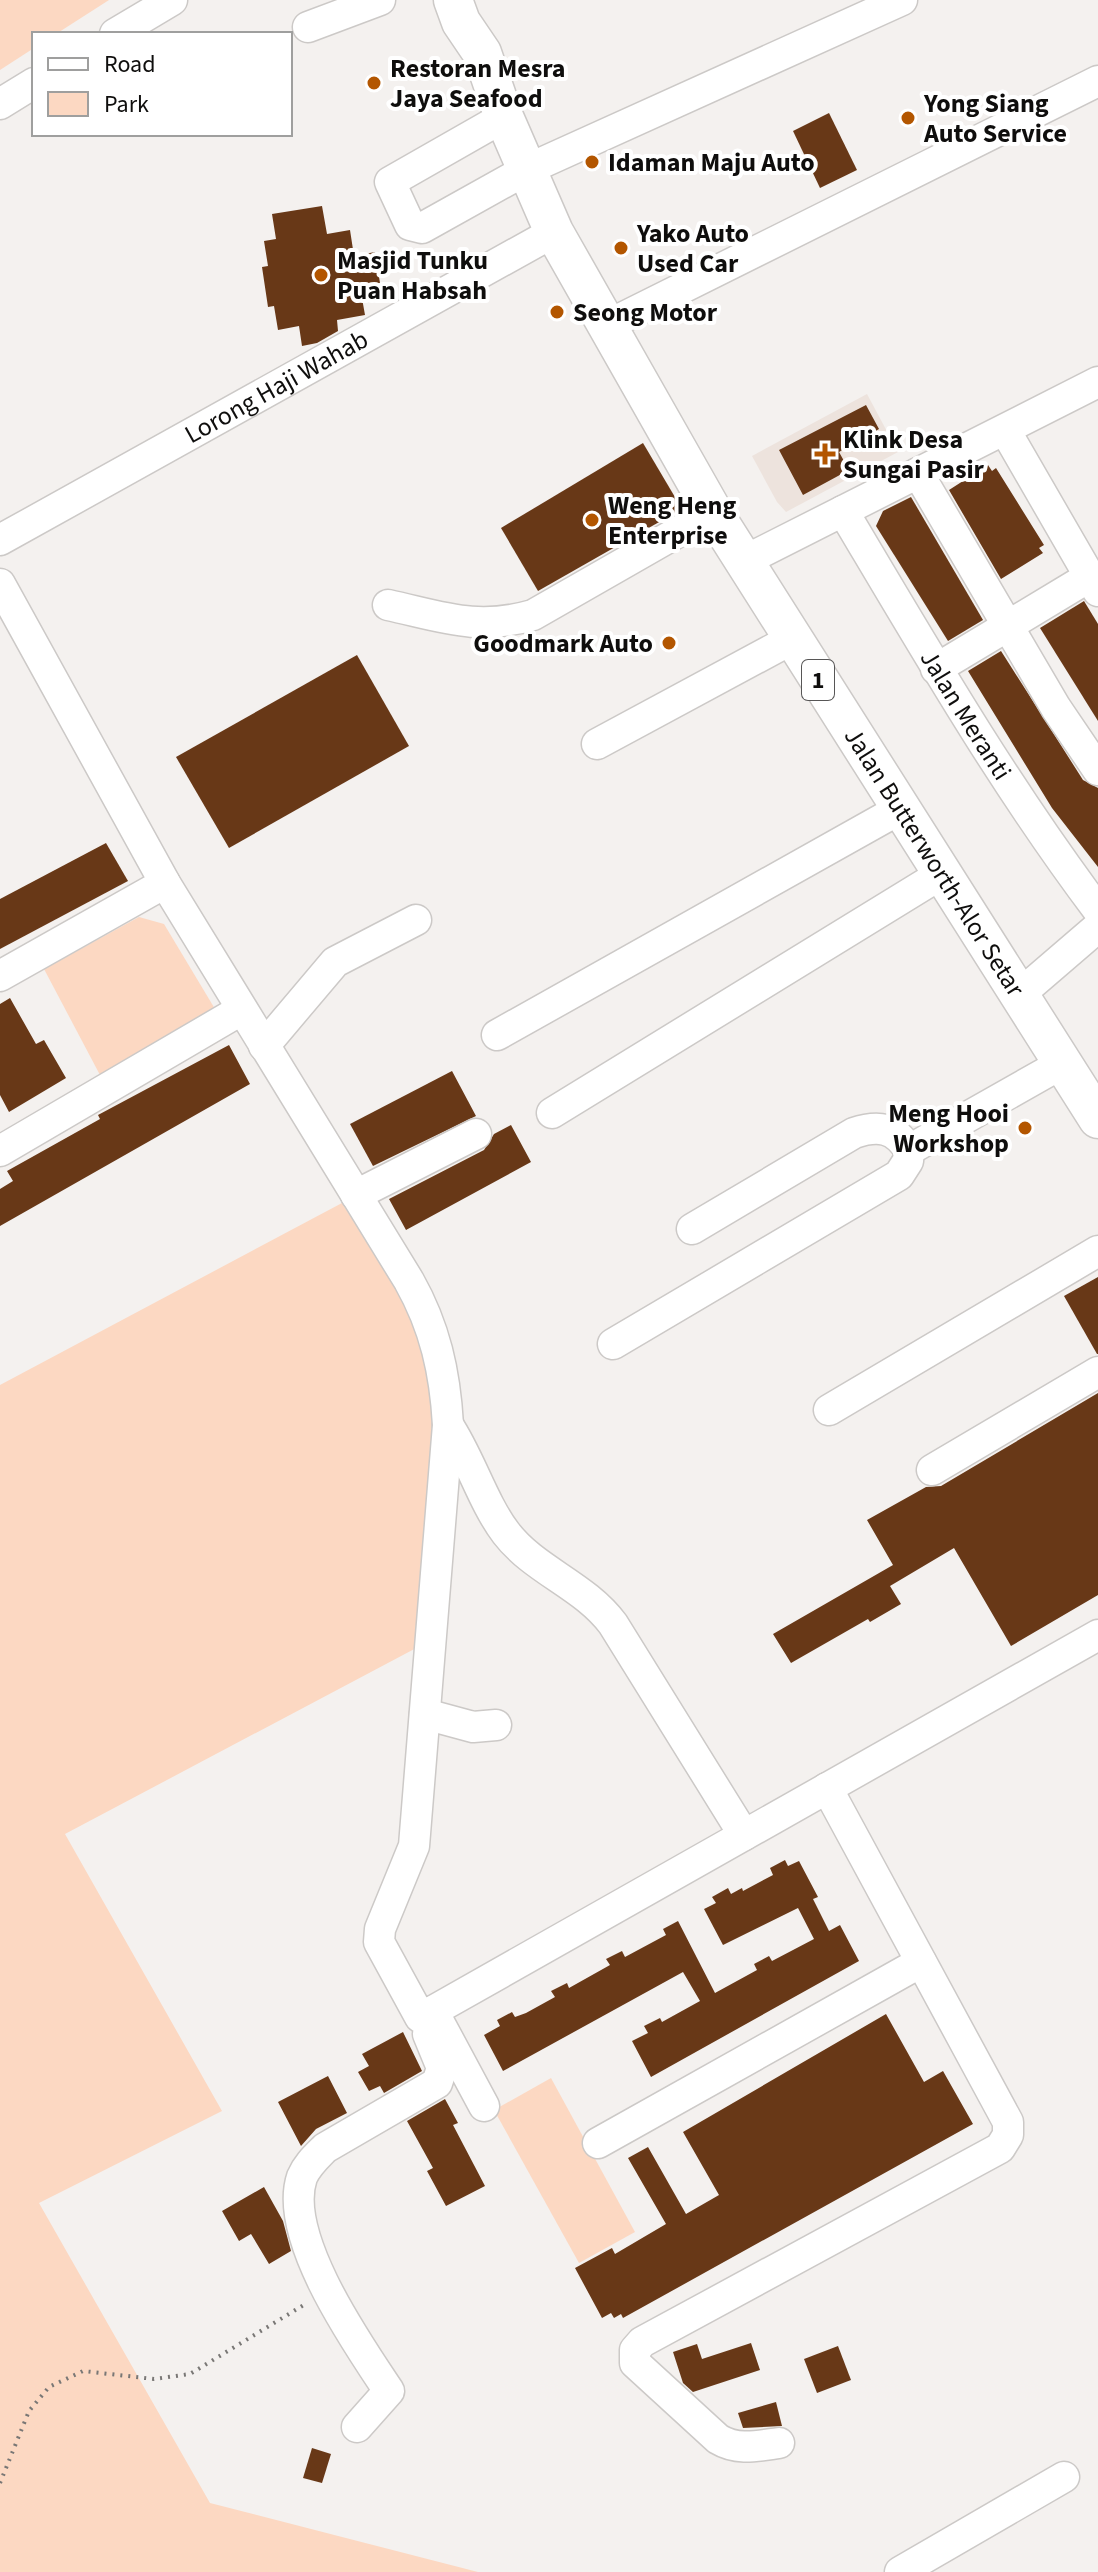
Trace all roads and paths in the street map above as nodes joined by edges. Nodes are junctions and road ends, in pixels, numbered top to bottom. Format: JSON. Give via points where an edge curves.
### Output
{"nodes":[{"id":1,"x":172,"y":0,"type":"edge"},
{"id":2,"x":380,"y":0,"type":"edge"},
{"id":3,"x":453,"y":0,"type":"edge"},
{"id":4,"x":478,"y":0,"type":"edge"},
{"id":5,"x":902,"y":0,"type":"edge"},
{"id":6,"x":308,"y":27,"type":"dead end"},
{"id":7,"x":118,"y":32,"type":"edge"},
{"id":8,"x":482,"y":53,"type":"junction"},
{"id":9,"x":1098,"y":81,"type":"edge"},
{"id":10,"x":32,"y":84,"type":"edge"},
{"id":11,"x":0,"y":104,"type":"edge"},
{"id":12,"x":504,"y":117,"type":"junction"},
{"id":13,"x":526,"y":170,"type":"junction"},
{"id":14,"x":554,"y":232,"type":"junction"},
{"id":15,"x":606,"y":326,"type":"junction"},
{"id":16,"x":1098,"y":382,"type":"edge"},
{"id":17,"x":1005,"y":430,"type":"junction"},
{"id":18,"x":918,"y":473,"type":"junction"},
{"id":19,"x":843,"y":511,"type":"junction"},
{"id":20,"x":713,"y":512,"type":"junction"},
{"id":21,"x":0,"y":540,"type":"edge"},
{"id":22,"x":744,"y":561,"type":"junction"},
{"id":23,"x":0,"y":584,"type":"edge"},
{"id":24,"x":1094,"y":584,"type":"edge"},
{"id":25,"x":388,"y":605,"type":"dead end"},
{"id":26,"x":1006,"y":625,"type":"junction"},
{"id":27,"x":792,"y":639,"type":"junction"},
{"id":28,"x":936,"y":669,"type":"junction"},
{"id":29,"x":597,"y":744,"type":"dead end"},
{"id":30,"x":1098,"y":770,"type":"edge"},
{"id":31,"x":900,"y":809,"type":"junction"},
{"id":32,"x":943,"y":873,"type":"junction"},
{"id":33,"x":165,"y":883,"type":"junction"},
{"id":34,"x":1098,"y":910,"type":"edge"},
{"id":35,"x":416,"y":920,"type":"dead end"},
{"id":36,"x":1098,"y":927,"type":"edge"},
{"id":37,"x":0,"y":976,"type":"edge"},
{"id":38,"x":1019,"y":995,"type":"junction"},
{"id":39,"x":241,"y":1010,"type":"junction"},
{"id":40,"x":497,"y":1035,"type":"dead end"},
{"id":41,"x":264,"y":1046,"type":"junction"},
{"id":42,"x":1063,"y":1063,"type":"junction"},
{"id":43,"x":552,"y":1113,"type":"dead end"},
{"id":44,"x":1098,"y":1119,"type":"edge"},
{"id":45,"x":476,"y":1134,"type":"dead end"},
{"id":46,"x":909,"y":1150,"type":"junction"},
{"id":47,"x":0,"y":1151,"type":"edge"},
{"id":48,"x":356,"y":1195,"type":"junction"},
{"id":49,"x":692,"y":1229,"type":"dead end"},
{"id":50,"x":1098,"y":1251,"type":"edge"},
{"id":51,"x":613,"y":1344,"type":"dead end"},
{"id":52,"x":1098,"y":1372,"type":"edge"},
{"id":53,"x":829,"y":1410,"type":"dead end"},
{"id":54,"x":448,"y":1425,"type":"junction"},
{"id":55,"x":932,"y":1470,"type":"dead end"},
{"id":56,"x":1098,"y":1635,"type":"edge"},
{"id":57,"x":425,"y":1714,"type":"junction"},
{"id":58,"x":496,"y":1725,"type":"dead end"},
{"id":59,"x":827,"y":1788,"type":"junction"},
{"id":60,"x":744,"y":1835,"type":"junction"},
{"id":61,"x":921,"y":1962,"type":"junction"},
{"id":62,"x":427,"y":2014,"type":"junction"},
{"id":63,"x":484,"y":2106,"type":"dead end"},
{"id":64,"x":598,"y":2143,"type":"dead end"},
{"id":65,"x":326,"y":2292,"type":"junction"},
{"id":66,"x":357,"y":2427,"type":"dead end"},
{"id":67,"x":779,"y":2443,"type":"dead end"},
{"id":68,"x":1064,"y":2477,"type":"dead end"},
{"id":69,"x":0,"y":2483,"type":"edge"},
{"id":70,"x":900,"y":2572,"type":"edge"}],
"edges":[{"from":1,"to":7,"type":"street"},
{"from":2,"to":6,"type":"street"},
{"from":3,"to":8,"type":"main road","number":"1"},
{"from":4,"to":8,"type":"main road","number":"1"},
{"from":5,"to":13,"type":"street"},
{"from":8,"to":12,"type":"main road","number":"1"},
{"from":9,"to":15,"type":"street"},
{"from":10,"to":11,"type":"street"},
{"from":12,"to":13,"type":"main road","number":"1"},
{"from":12,"to":13,"type":"street","via":[[394,178],[390,189],[410,225],[422,228]]},
{"from":13,"to":14,"type":"main road","number":"1"},
{"from":14,"to":15,"type":"main road","name":"Jalan Butterworth-Alor Setar","number":"1"},
{"from":14,"to":21,"type":"street","name":"Lorong Haji Wahab"},
{"from":15,"to":20,"type":"main road","name":"Jalan Butterworth-Alor Setar","number":"1"},
{"from":16,"to":17,"type":"street"},
{"from":17,"to":18,"type":"street"},
{"from":17,"to":24,"type":"street"},
{"from":18,"to":19,"type":"street"},
{"from":18,"to":26,"type":"street"},
{"from":19,"to":22,"type":"street"},
{"from":19,"to":28,"type":"street","name":"Jalan Meranti"},
{"from":20,"to":22,"type":"main road","name":"Jalan Butterworth-Alor Setar","number":"1"},
{"from":20,"to":25,"type":"street","via":[[533,615],[483,625]]},
{"from":22,"to":27,"type":"main road","name":"Jalan Butterworth-Alor Setar","number":"1"},
{"from":23,"to":33,"type":"street"},
{"from":24,"to":26,"type":"street"},
{"from":26,"to":28,"type":"street"},
{"from":26,"to":30,"type":"street"},
{"from":27,"to":29,"type":"street"},
{"from":27,"to":31,"type":"main road","name":"Jalan Butterworth-Alor Setar","number":"1"},
{"from":28,"to":34,"type":"street","name":"Jalan Meranti","via":[[1053,852]]},
{"from":31,"to":32,"type":"main road","name":"Jalan Butterworth-Alor Setar","number":"1"},
{"from":31,"to":40,"type":"street"},
{"from":32,"to":38,"type":"main road","name":"Jalan Butterworth-Alor Setar","number":"1"},
{"from":32,"to":43,"type":"street"},
{"from":33,"to":37,"type":"street"},
{"from":33,"to":39,"type":"street"},
{"from":35,"to":41,"type":"street","via":[[335,962]]},
{"from":36,"to":38,"type":"street"},
{"from":38,"to":42,"type":"main road","name":"Jalan Butterworth-Alor Setar","number":"1"},
{"from":39,"to":41,"type":"street"},
{"from":39,"to":47,"type":"street"},
{"from":41,"to":48,"type":"street"},
{"from":42,"to":44,"type":"main road","name":"Jalan Butterworth-Alor Setar","number":"1"},
{"from":42,"to":46,"type":"street"},
{"from":45,"to":48,"type":"street"},
{"from":46,"to":49,"type":"street","via":[[890,1130],[871,1127],[854,1133]]},
{"from":46,"to":51,"type":"street","via":[[899,1175]]},
{"from":48,"to":54,"type":"street","via":[[426,1310],[445,1377]]},
{"from":50,"to":53,"type":"street"},
{"from":52,"to":55,"type":"street"},
{"from":54,"to":57,"type":"street"},
{"from":54,"to":60,"type":"street","via":[[504,1532],[586,1594],[613,1624]]},
{"from":56,"to":59,"type":"street"},
{"from":57,"to":58,"type":"street","via":[[473,1727]]},
{"from":57,"to":62,"type":"street","via":[[414,1846],[379,1942]]},
{"from":59,"to":60,"type":"street"},
{"from":59,"to":61,"type":"street"},
{"from":60,"to":62,"type":"street"},
{"from":61,"to":64,"type":"street"},
{"from":61,"to":67,"type":"street","via":[[1008,2122],[1000,2148],[635,2350],[635,2363],[718,2439],[748,2448]]},
{"from":62,"to":63,"type":"street"},
{"from":62,"to":65,"type":"street","via":[[442,2068],[437,2083],[325,2148],[302,2177],[299,2196],[308,2243]]},
{"from":65,"to":66,"type":"street","via":[[389,2391]]},
{"from":65,"to":69,"type":"path","via":[[190,2374],[154,2379],[83,2371],[49,2387],[29,2411]]},
{"from":68,"to":70,"type":"street"}]}
